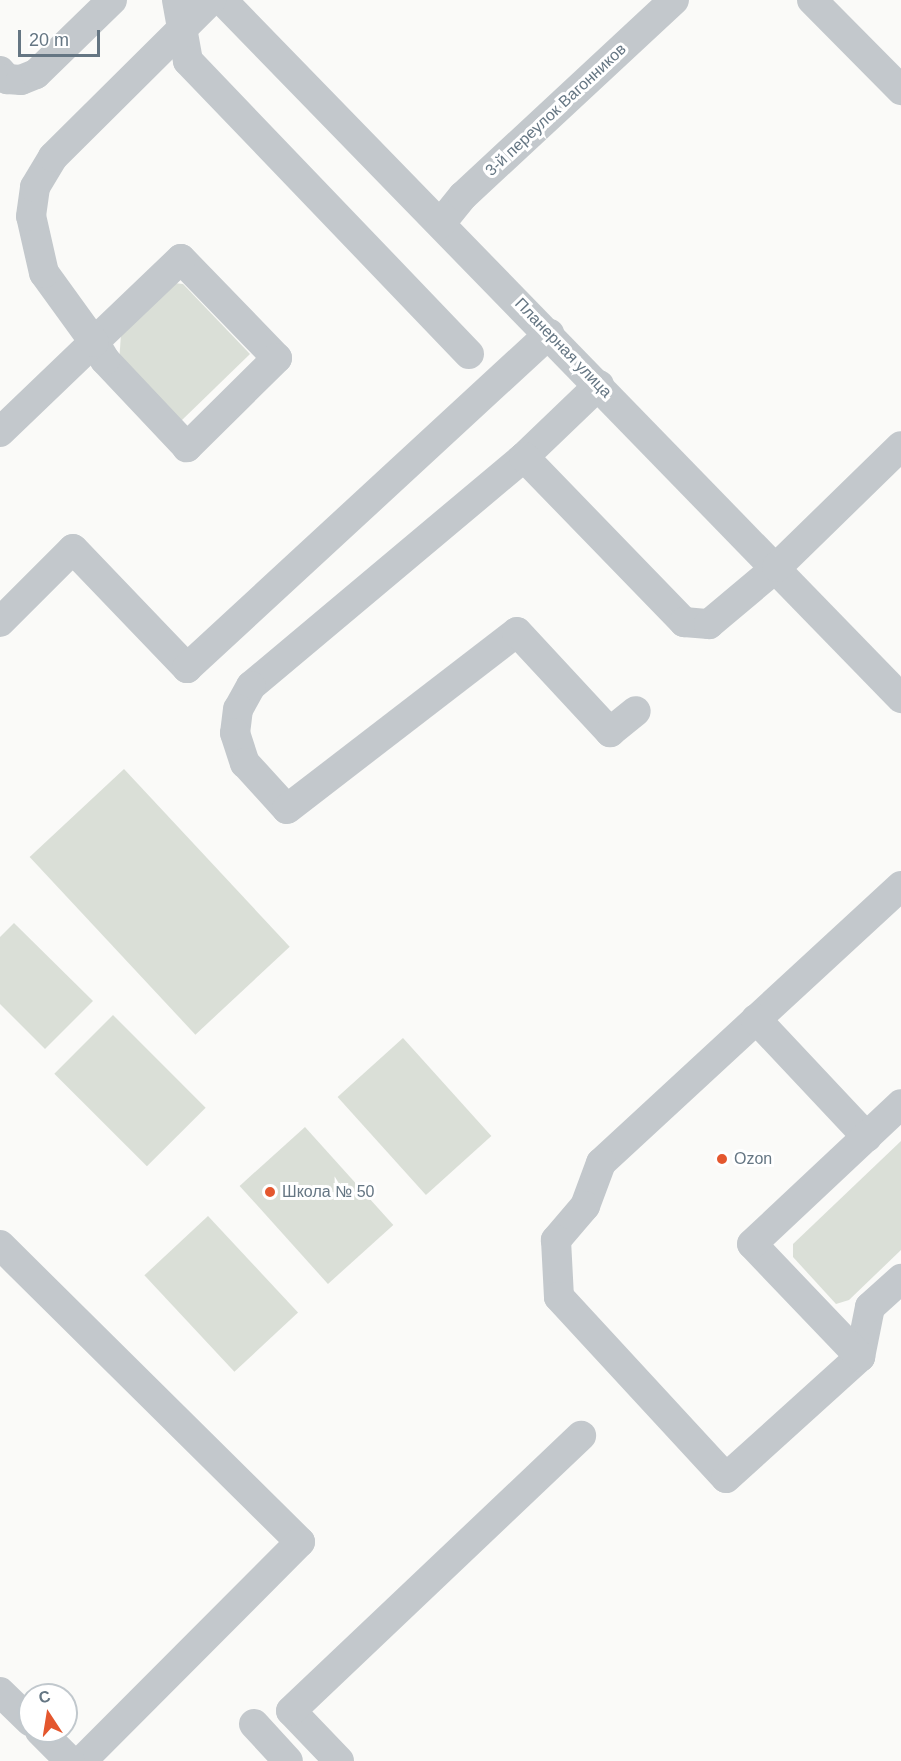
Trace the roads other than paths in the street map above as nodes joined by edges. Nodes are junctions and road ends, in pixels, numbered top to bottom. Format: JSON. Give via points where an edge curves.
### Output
{"nodes":[{"id":1,"x":112,"y":0,"type":"edge"},
{"id":2,"x":177,"y":0,"type":"edge"},
{"id":3,"x":211,"y":0,"type":"edge"},
{"id":4,"x":222,"y":0,"type":"edge"},
{"id":5,"x":674,"y":0,"type":"edge"},
{"id":6,"x":812,"y":0,"type":"edge"},
{"id":7,"x":181,"y":30,"type":"junction"},
{"id":8,"x":0,"y":71,"type":"edge"},
{"id":9,"x":901,"y":90,"type":"edge"},
{"id":10,"x":441,"y":223,"type":"junction"},
{"id":11,"x":549,"y":334,"type":"junction"},
{"id":12,"x":94,"y":342,"type":"junction"},
{"id":13,"x":469,"y":354,"type":"dead end"},
{"id":14,"x":599,"y":385,"type":"junction"},
{"id":15,"x":0,"y":432,"type":"edge"},
{"id":16,"x":901,"y":446,"type":"edge"},
{"id":17,"x":524,"y":457,"type":"junction"},
{"id":18,"x":777,"y":567,"type":"junction"},
{"id":19,"x":0,"y":622,"type":"edge"},
{"id":20,"x":901,"y":698,"type":"edge"},
{"id":21,"x":636,"y":711,"type":"dead end"},
{"id":22,"x":901,"y":886,"type":"edge"},
{"id":23,"x":756,"y":1019,"type":"junction"},
{"id":24,"x":901,"y":1104,"type":"edge"},
{"id":25,"x":867,"y":1137,"type":"junction"},
{"id":26,"x":0,"y":1245,"type":"edge"},
{"id":27,"x":901,"y":1279,"type":"edge"},
{"id":28,"x":860,"y":1357,"type":"junction"},
{"id":29,"x":581,"y":1436,"type":"dead end"},
{"id":30,"x":0,"y":1692,"type":"edge"},
{"id":31,"x":18,"y":1709,"type":"edge"},
{"id":32,"x":254,"y":1724,"type":"dead end"},
{"id":33,"x":52,"y":1743,"type":"edge"},
{"id":34,"x":70,"y":1761,"type":"edge"},
{"id":35,"x":82,"y":1761,"type":"edge"},
{"id":36,"x":288,"y":1761,"type":"edge"},
{"id":37,"x":339,"y":1761,"type":"edge"}],
"edges":[{"from":1,"to":8,"type":"street","via":[[36,74],[21,80],[7,79]]},
{"from":2,"to":7,"type":"street"},
{"from":3,"to":7,"type":"street"},
{"from":4,"to":10,"type":"street","name":"Планерная улица"},
{"from":5,"to":10,"type":"street","name":"3-й переулок Вагонников","via":[[463,196]]},
{"from":6,"to":9,"type":"street"},
{"from":7,"to":12,"type":"street","via":[[53,157],[35,187],[31,216],[44,273]]},
{"from":7,"to":13,"type":"street","via":[[188,61]]},
{"from":10,"to":11,"type":"street","name":"Планерная улица"},
{"from":11,"to":14,"type":"street","name":"Планерная улица"},
{"from":11,"to":19,"type":"street","via":[[187,668],[73,549]]},
{"from":12,"to":12,"type":"street","via":[[181,259],[277,358],[187,447],[105,360]]},
{"from":12,"to":15,"type":"street"},
{"from":14,"to":17,"type":"street"},
{"from":14,"to":18,"type":"street","name":"Планерная улица"},
{"from":16,"to":18,"type":"street"},
{"from":17,"to":18,"type":"street","via":[[684,622],[709,624]]},
{"from":17,"to":21,"type":"street","via":[[251,686],[238,709],[235,733],[245,763],[287,809],[517,632],[610,732]]},
{"from":18,"to":20,"type":"street","name":"Планерная улица"},
{"from":22,"to":23,"type":"street"},
{"from":23,"to":25,"type":"street"},
{"from":23,"to":28,"type":"street","via":[[601,1163],[585,1206],[556,1240],[559,1297],[726,1478]]},
{"from":24,"to":25,"type":"street"},
{"from":25,"to":28,"type":"street","via":[[752,1244]]},
{"from":26,"to":35,"type":"street","via":[[300,1542]]},
{"from":27,"to":28,"type":"street","via":[[870,1307]]},
{"from":29,"to":37,"type":"street","via":[[291,1711]]},
{"from":30,"to":31,"type":"street"},
{"from":32,"to":36,"type":"street"},
{"from":33,"to":34,"type":"street"}]}
